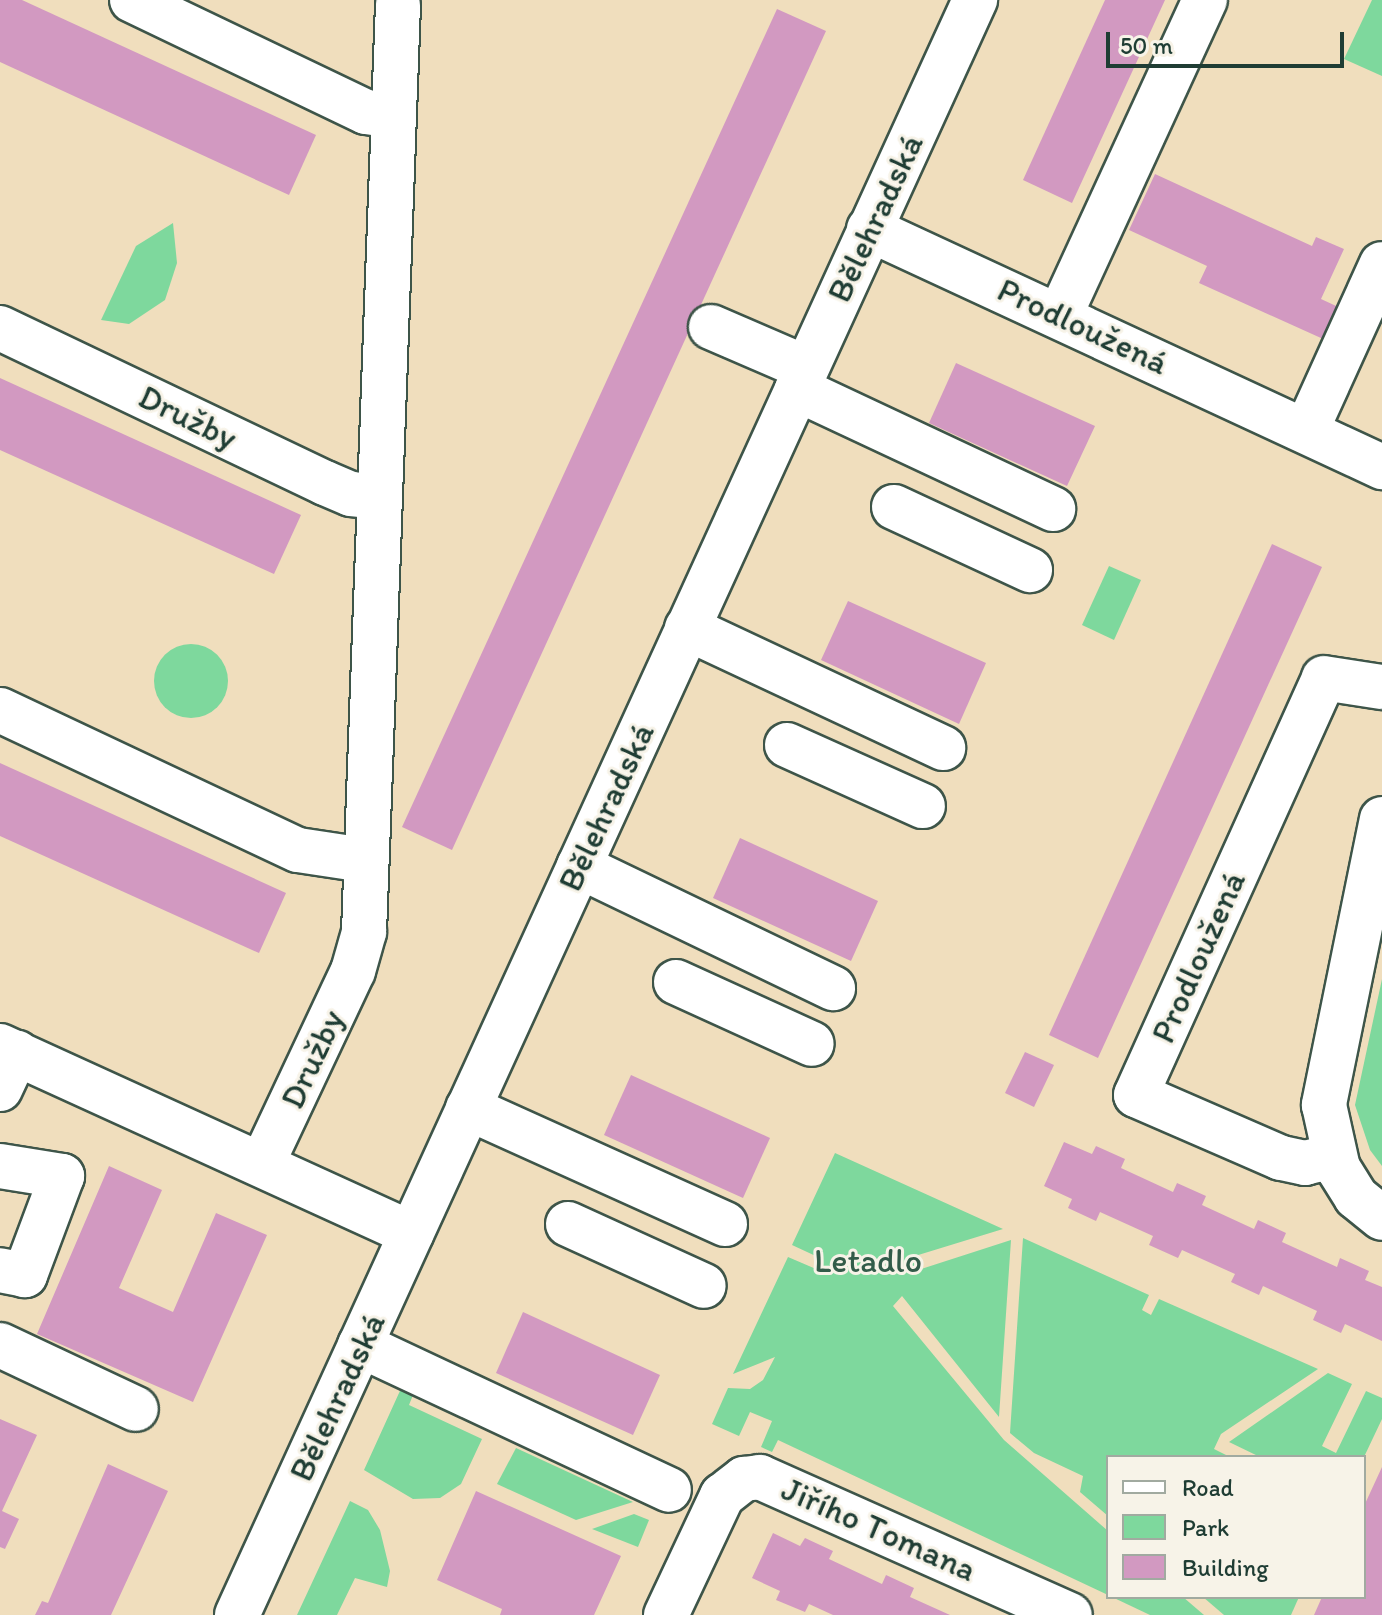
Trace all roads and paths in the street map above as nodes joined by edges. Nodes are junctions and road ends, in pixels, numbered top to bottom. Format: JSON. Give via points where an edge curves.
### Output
{"nodes":[{"id":1,"x":132,"y":0,"type":"edge"},
{"id":2,"x":975,"y":0,"type":"edge"},
{"id":3,"x":1205,"y":0,"type":"edge"},
{"id":4,"x":398,"y":5,"type":"dead end"},
{"id":5,"x":394,"y":116,"type":"junction"},
{"id":6,"x":869,"y":229,"type":"junction"},
{"id":7,"x":1382,"y":264,"type":"edge"},
{"id":8,"x":1060,"y":315,"type":"junction"},
{"id":9,"x":711,"y":327,"type":"dead end"},
{"id":10,"x":0,"y":328,"type":"edge"},
{"id":11,"x":802,"y":379,"type":"junction"},
{"id":12,"x":1307,"y":429,"type":"junction"},
{"id":13,"x":1382,"y":467,"type":"edge"},
{"id":14,"x":987,"y":478,"type":"junction"},
{"id":15,"x":379,"y":497,"type":"junction"},
{"id":16,"x":894,"y":507,"type":"dead end"},
{"id":17,"x":1053,"y":509,"type":"dead end"},
{"id":18,"x":959,"y":537,"type":"junction"},
{"id":19,"x":1030,"y":570,"type":"dead end"},
{"id":20,"x":687,"y":628,"type":"junction"},
{"id":21,"x":1382,"y":687,"type":"edge"},
{"id":22,"x":0,"y":710,"type":"edge"},
{"id":23,"x":878,"y":718,"type":"junction"},
{"id":24,"x":787,"y":745,"type":"dead end"},
{"id":25,"x":943,"y":748,"type":"dead end"},
{"id":26,"x":852,"y":774,"type":"junction"},
{"id":27,"x":923,"y":806,"type":"dead end"},
{"id":28,"x":1382,"y":819,"type":"edge"},
{"id":29,"x":364,"y":860,"type":"junction"},
{"id":30,"x":579,"y":866,"type":"junction"},
{"id":31,"x":770,"y":958,"type":"junction"},
{"id":32,"x":676,"y":982,"type":"dead end"},
{"id":33,"x":833,"y":988,"type":"dead end"},
{"id":34,"x":745,"y":1013,"type":"junction"},
{"id":35,"x":812,"y":1044,"type":"dead end"},
{"id":36,"x":6,"y":1063,"type":"edge"},
{"id":37,"x":468,"y":1108,"type":"junction"},
{"id":38,"x":1333,"y":1156,"type":"junction"},
{"id":39,"x":263,"y":1162,"type":"junction"},
{"id":40,"x":0,"y":1166,"type":"edge"},
{"id":41,"x":660,"y":1195,"type":"junction"},
{"id":42,"x":1382,"y":1218,"type":"edge"},
{"id":43,"x":568,"y":1224,"type":"dead end"},
{"id":44,"x":725,"y":1224,"type":"dead end"},
{"id":45,"x":411,"y":1233,"type":"junction"},
{"id":46,"x":634,"y":1254,"type":"junction"},
{"id":47,"x":0,"y":1270,"type":"edge"},
{"id":48,"x":704,"y":1286,"type":"dead end"},
{"id":49,"x":0,"y":1345,"type":"edge"},
{"id":50,"x":360,"y":1345,"type":"junction"},
{"id":51,"x":136,"y":1409,"type":"dead end"},
{"id":52,"x":669,"y":1490,"type":"dead end"},
{"id":53,"x":237,"y":1615,"type":"edge"},
{"id":54,"x":666,"y":1615,"type":"edge"},
{"id":55,"x":1070,"y":1615,"type":"edge"}],
"edges":[{"from":1,"to":5,"type":"street","via":[[366,112]]},
{"from":2,"to":6,"type":"street","name":"Bělehradská"},
{"from":3,"to":8,"type":"street"},
{"from":4,"to":5,"type":"street","name":"Družby"},
{"from":5,"to":15,"type":"street","name":"Družby"},
{"from":6,"to":8,"type":"street","name":"Prodloužená"},
{"from":6,"to":11,"type":"street","name":"Bělehradská"},
{"from":7,"to":12,"type":"street"},
{"from":8,"to":12,"type":"street","name":"Prodloužená"},
{"from":9,"to":11,"type":"street"},
{"from":10,"to":15,"type":"street","name":"Družby","via":[[325,483],[351,494]]},
{"from":11,"to":14,"type":"street"},
{"from":11,"to":20,"type":"street","name":"Bělehradská"},
{"from":12,"to":13,"type":"street","name":"Prodloužená"},
{"from":14,"to":17,"type":"street"},
{"from":14,"to":18,"type":"street"},
{"from":15,"to":29,"type":"street","name":"Družby"},
{"from":16,"to":18,"type":"street"},
{"from":18,"to":19,"type":"street"},
{"from":20,"to":23,"type":"street"},
{"from":20,"to":30,"type":"street","name":"Bělehradská"},
{"from":21,"to":38,"type":"street","name":"Prodloužená","via":[[1324,678],[1136,1095],[1281,1158],[1305,1163]]},
{"from":22,"to":29,"type":"street","via":[[298,850]]},
{"from":23,"to":25,"type":"street"},
{"from":23,"to":26,"type":"street"},
{"from":24,"to":26,"type":"street"},
{"from":26,"to":27,"type":"street"},
{"from":28,"to":38,"type":"street","via":[[1324,1105]]},
{"from":29,"to":39,"type":"street","name":"Družby","via":[[361,950]]},
{"from":30,"to":31,"type":"street"},
{"from":30,"to":37,"type":"street","name":"Bělehradská"},
{"from":31,"to":33,"type":"street"},
{"from":31,"to":34,"type":"street"},
{"from":32,"to":34,"type":"street"},
{"from":34,"to":35,"type":"street"},
{"from":36,"to":39,"type":"street"},
{"from":37,"to":41,"type":"street"},
{"from":37,"to":45,"type":"street","name":"Bělehradská"},
{"from":38,"to":42,"type":"street","via":[[1356,1197]]},
{"from":39,"to":45,"type":"street"},
{"from":40,"to":47,"type":"street","via":[[62,1176],[25,1275]]},
{"from":41,"to":44,"type":"street"},
{"from":41,"to":46,"type":"street"},
{"from":43,"to":46,"type":"street"},
{"from":45,"to":50,"type":"street","name":"Bělehradská"},
{"from":46,"to":48,"type":"street"},
{"from":49,"to":51,"type":"street"},
{"from":50,"to":52,"type":"street"},
{"from":50,"to":53,"type":"street","name":"Bělehradská"},
{"from":54,"to":55,"type":"street","name":"Jiřího Tomana","via":[[722,1496],[744,1479],[780,1482]]}]}
